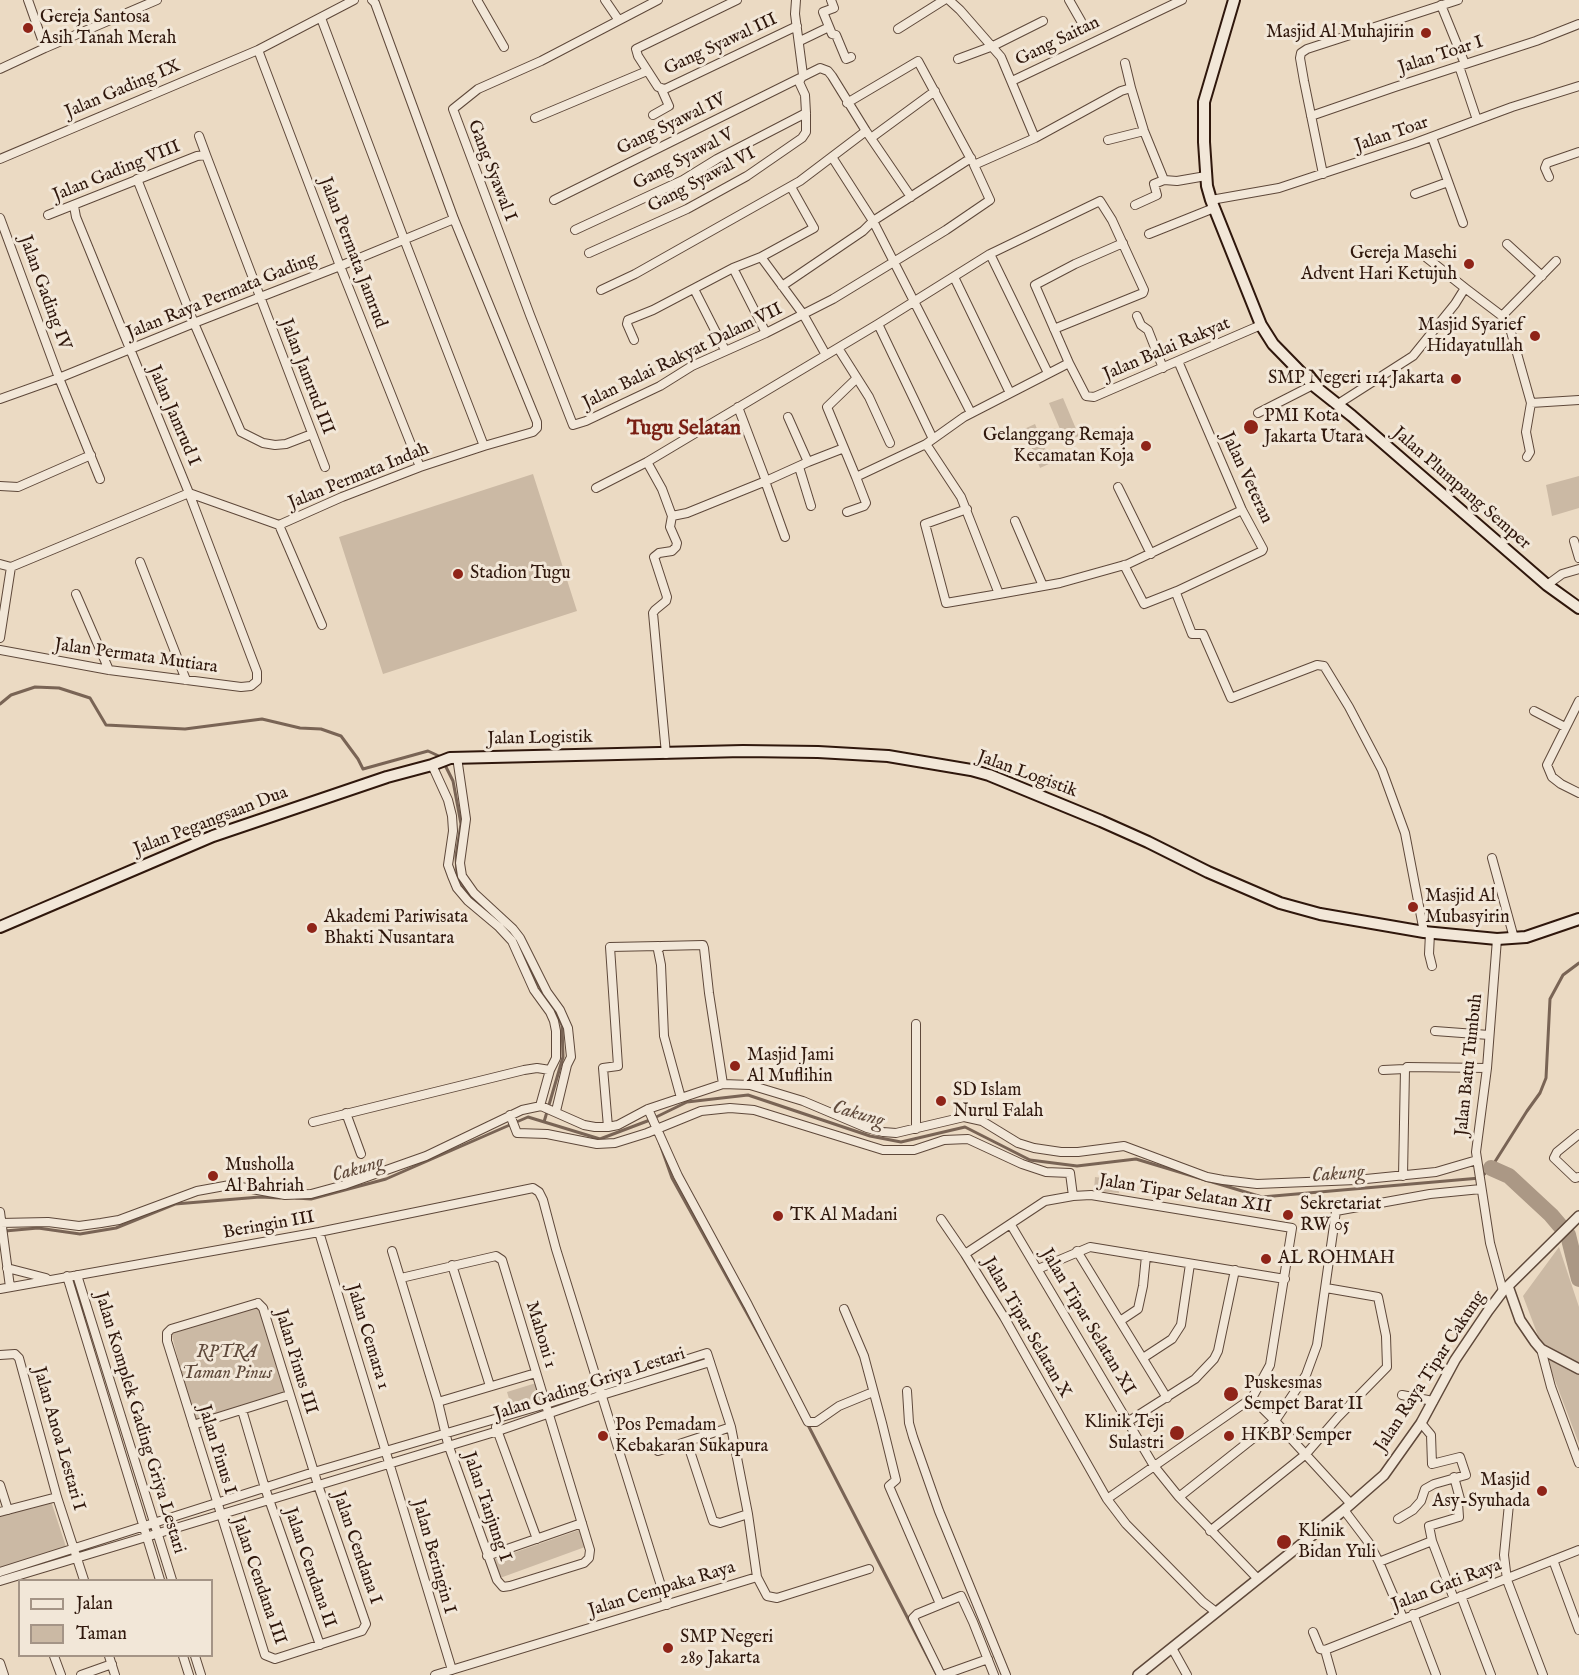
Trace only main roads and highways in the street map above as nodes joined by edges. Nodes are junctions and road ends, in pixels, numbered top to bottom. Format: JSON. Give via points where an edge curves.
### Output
{"nodes":[{"id":1,"x":1234,"y":0,"type":"edge"},
{"id":2,"x":1579,"y":608,"type":"edge"},
{"id":3,"x":445,"y":761,"type":"joint"},
{"id":4,"x":1579,"y":919,"type":"edge"},
{"id":5,"x":0,"y":927,"type":"edge"}],
"edges":[{"from":1,"to":2,"type":"main road","name":"Jalan Plumpang Semper","via":[[1204,102],[1203,142],[1213,204],[1261,325],[1273,344],[1312,385]]},
{"from":3,"to":4,"type":"main road","name":"Jalan Logistik","via":[[743,751],[888,756],[989,775],[1288,906],[1320,914],[1427,933],[1497,939],[1537,934]]},
{"from":3,"to":5,"type":"main road","name":"Jalan Pegangsaan Dua","via":[[213,836]]}]}
